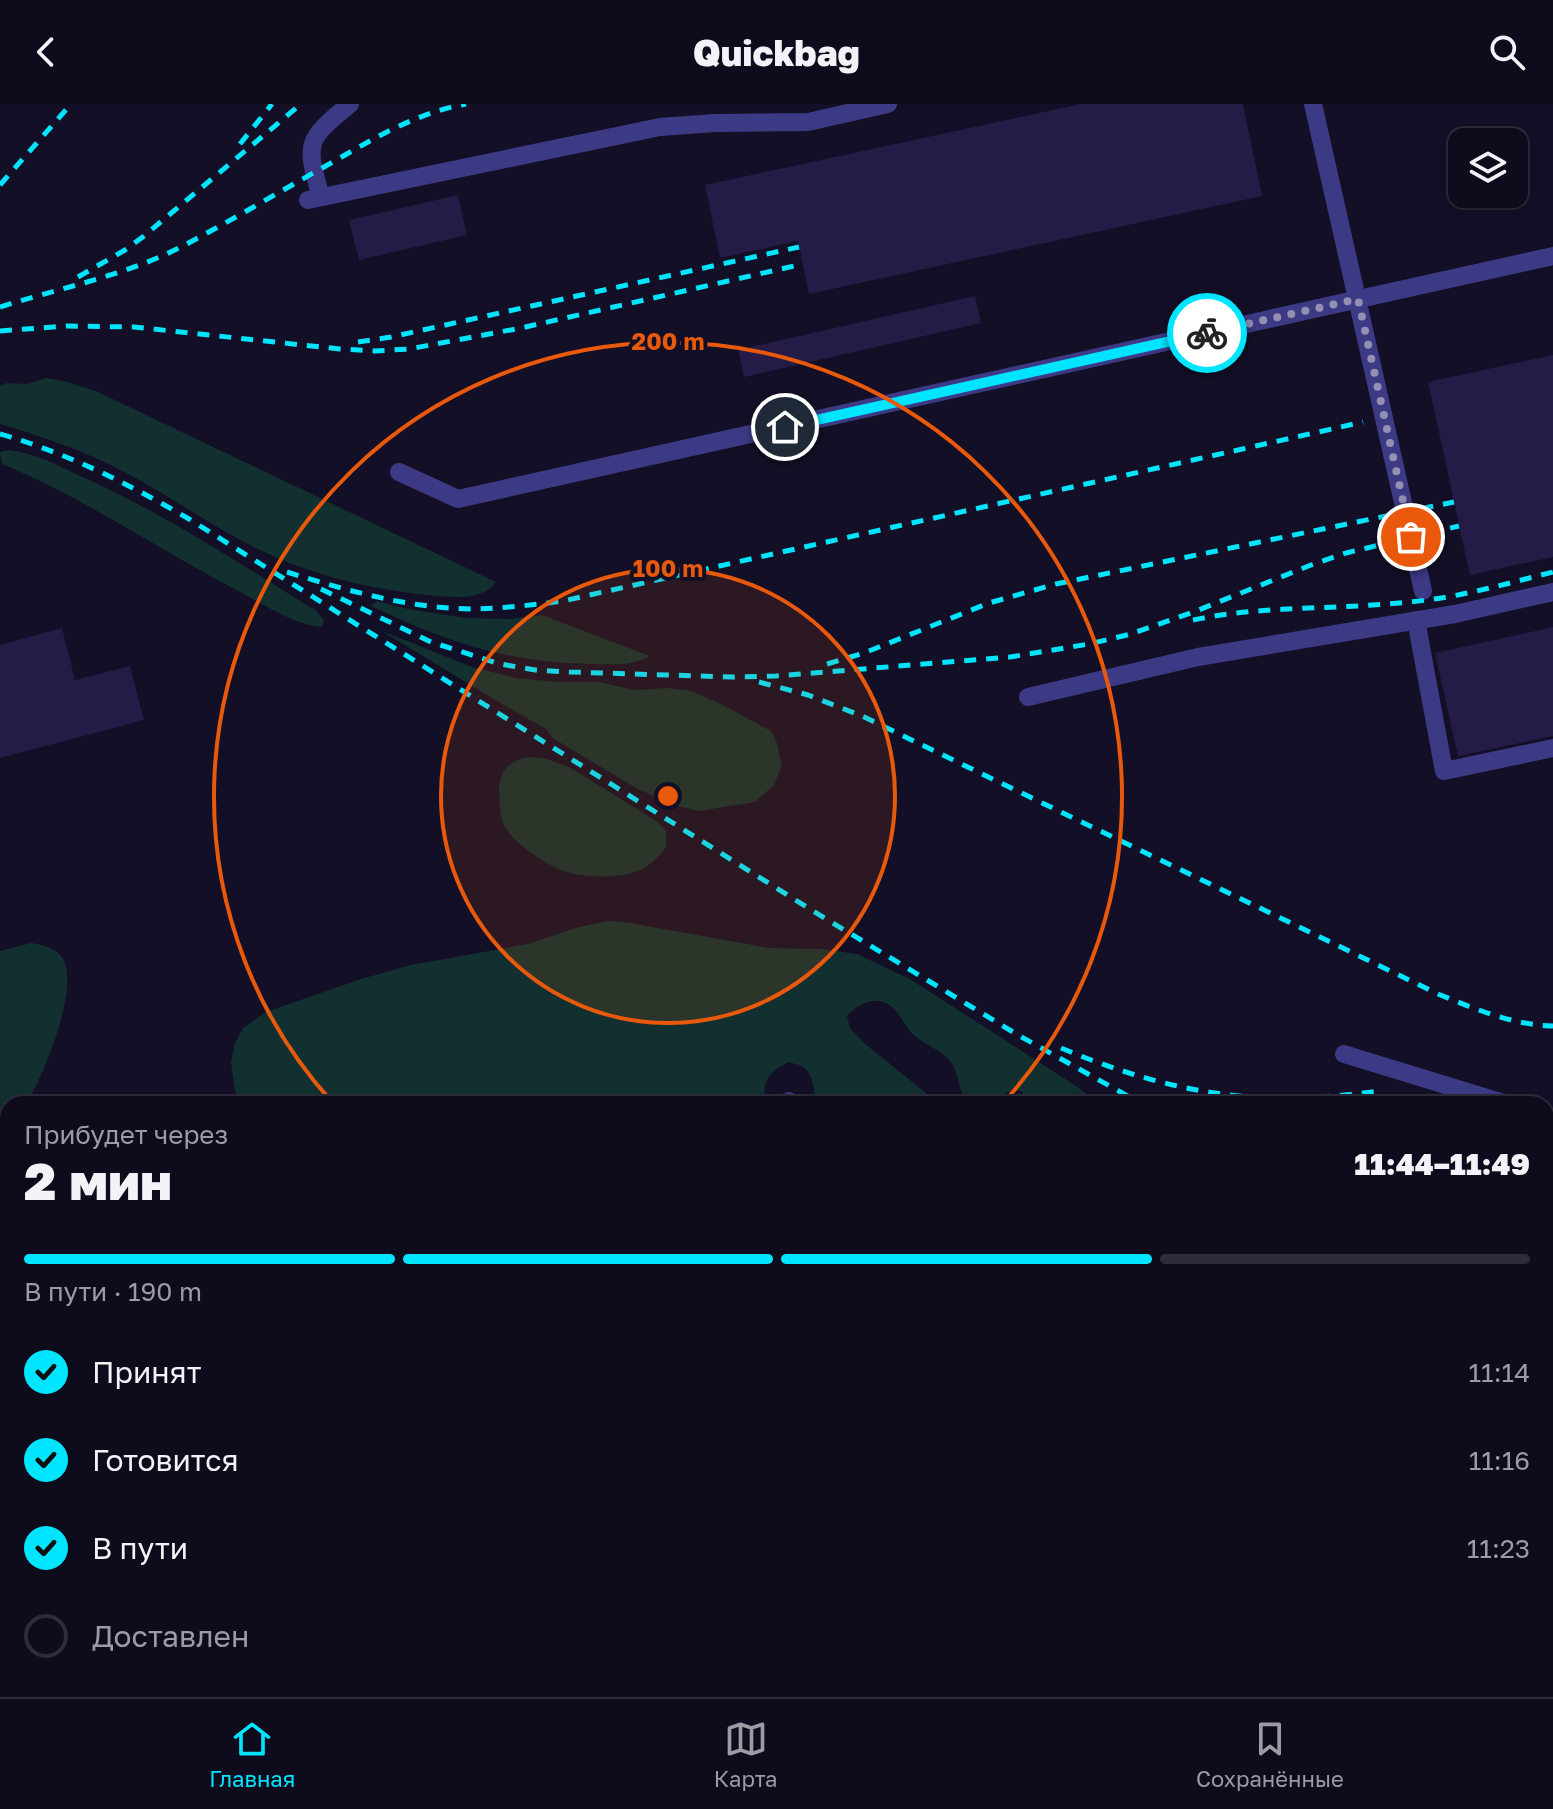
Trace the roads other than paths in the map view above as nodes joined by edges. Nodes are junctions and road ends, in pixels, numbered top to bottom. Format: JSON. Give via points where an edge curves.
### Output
{"nodes":[{"id":1,"x":350,"y":104,"type":"edge"},
{"id":2,"x":775,"y":104,"type":"edge"},
{"id":3,"x":888,"y":104,"type":"edge"},
{"id":4,"x":1313,"y":104,"type":"edge"},
{"id":5,"x":779,"y":123,"type":"junction"},
{"id":6,"x":1553,"y":256,"type":"edge"},
{"id":7,"x":1358,"y":299,"type":"junction"},
{"id":8,"x":399,"y":472,"type":"dead end"},
{"id":9,"x":1423,"y":591,"type":"dead end"},
{"id":10,"x":1553,"y":592,"type":"edge"},
{"id":11,"x":1416,"y":620,"type":"junction"},
{"id":12,"x":1028,"y":697,"type":"dead end"},
{"id":13,"x":1553,"y":748,"type":"edge"},
{"id":14,"x":1344,"y":1054,"type":"dead end"},
{"id":15,"x":1481,"y":1096,"type":"edge"}],
"edges":[{"from":1,"to":5,"type":"lane","via":[[313,141],[314,198],[660,127]]},
{"from":2,"to":5,"type":"lane"},
{"from":3,"to":5,"type":"lane"},
{"from":4,"to":7,"type":"lane"},
{"from":6,"to":7,"type":"lane"},
{"from":7,"to":8,"type":"lane","via":[[458,499]]},
{"from":7,"to":9,"type":"lane"},
{"from":10,"to":11,"type":"lane"},
{"from":11,"to":12,"type":"lane","via":[[1198,657]]},
{"from":11,"to":13,"type":"lane","via":[[1444,771]]},
{"from":14,"to":15,"type":"lane"}]}
